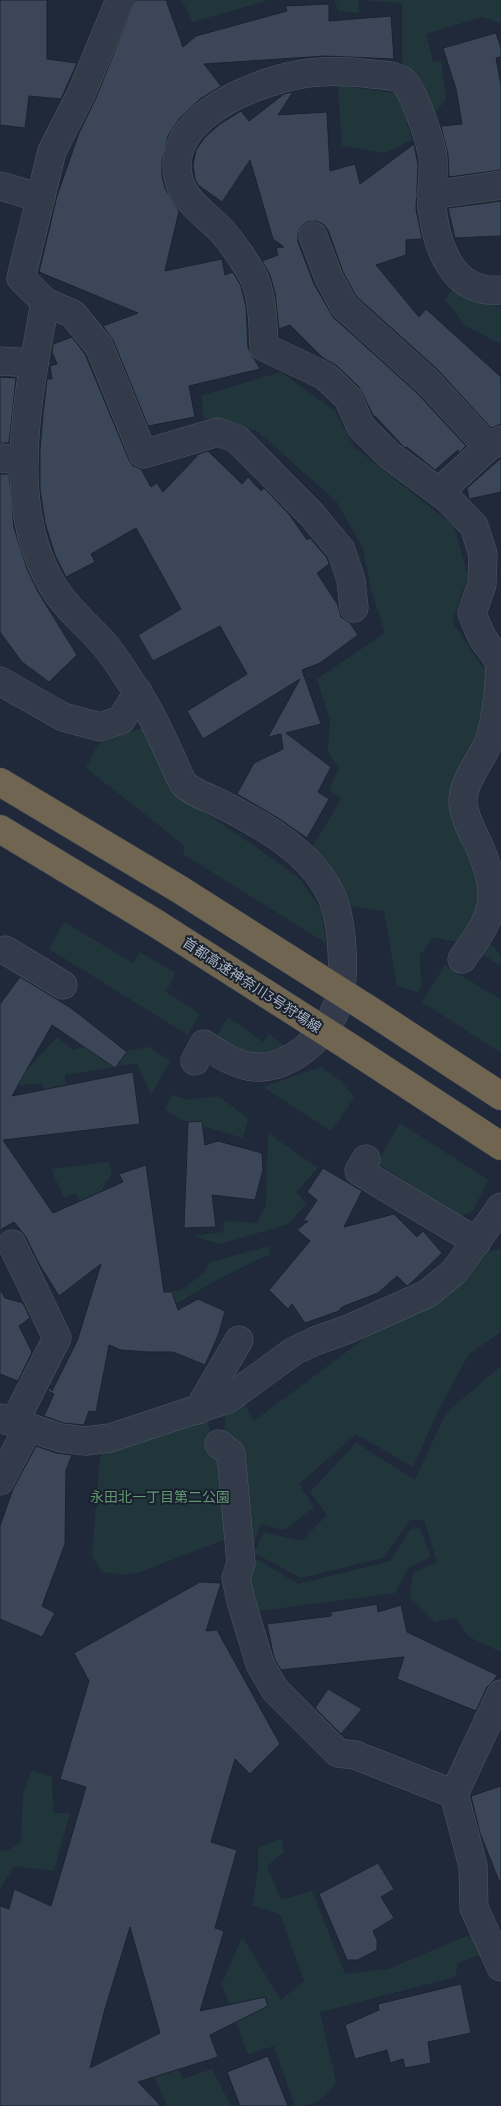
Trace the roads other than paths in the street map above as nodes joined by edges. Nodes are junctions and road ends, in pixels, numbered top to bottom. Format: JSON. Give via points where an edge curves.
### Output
{"nodes":[{"id":1,"x":120,"y":0,"type":"edge"},
{"id":2,"x":501,"y":185,"type":"edge"},
{"id":3,"x":0,"y":186,"type":"edge"},
{"id":4,"x":432,"y":194,"type":"junction"},
{"id":5,"x":41,"y":198,"type":"junction"},
{"id":6,"x":313,"y":236,"type":"dead end"},
{"id":7,"x":501,"y":290,"type":"edge"},
{"id":8,"x":45,"y":302,"type":"junction"},
{"id":9,"x":0,"y":361,"type":"edge"},
{"id":10,"x":34,"y":363,"type":"junction"},
{"id":11,"x":494,"y":443,"type":"edge"},
{"id":12,"x":12,"y":459,"type":"edge"},
{"id":13,"x":439,"y":492,"type":"junction"},
{"id":14,"x":354,"y":608,"type":"dead end"},
{"id":15,"x":0,"y":681,"type":"edge"},
{"id":16,"x":138,"y":692,"type":"junction"},
{"id":17,"x":0,"y":782,"type":"edge"},
{"id":18,"x":0,"y":829,"type":"edge"},
{"id":19,"x":2,"y":948,"type":"edge"},
{"id":20,"x":462,"y":959,"type":"dead end"},
{"id":21,"x":63,"y":985,"type":"dead end"},
{"id":22,"x":194,"y":1061,"type":"dead end"},
{"id":23,"x":501,"y":1096,"type":"edge"},
{"id":24,"x":501,"y":1146,"type":"edge"},
{"id":25,"x":366,"y":1158,"type":"dead end"},
{"id":26,"x":500,"y":1211,"type":"edge"},
{"id":27,"x":477,"y":1242,"type":"junction"},
{"id":28,"x":12,"y":1244,"type":"dead end"},
{"id":29,"x":239,"y":1340,"type":"dead end"},
{"id":30,"x":198,"y":1410,"type":"junction"},
{"id":31,"x":14,"y":1423,"type":"edge"},
{"id":32,"x":219,"y":1444,"type":"dead end"},
{"id":33,"x":0,"y":1481,"type":"edge"},
{"id":34,"x":501,"y":1694,"type":"edge"},
{"id":35,"x":454,"y":1794,"type":"junction"},
{"id":36,"x":501,"y":1966,"type":"edge"}],
"edges":[{"from":1,"to":5,"type":"street","via":[[82,92],[52,152]]},
{"from":2,"to":4,"type":"street"},
{"from":3,"to":5,"type":"street"},
{"from":4,"to":7,"type":"street","via":[[438,237],[445,258],[459,279],[474,288]]},
{"from":4,"to":13,"type":"street","via":[[433,153],[411,92],[403,80],[389,76],[351,71],[318,72],[280,79],[250,89],[221,105],[197,122],[180,144],[177,163],[179,184],[189,201],[220,228],[254,280],[263,312],[264,347],[325,376],[348,398],[361,427],[389,455]]},
{"from":5,"to":8,"type":"street","via":[[21,278]]},
{"from":6,"to":11,"type":"street","via":[[344,306]]},
{"from":8,"to":10,"type":"street"},
{"from":8,"to":14,"type":"street","via":[[73,314],[98,346],[143,454],[218,432],[237,439],[313,516],[341,550],[352,580]]},
{"from":9,"to":10,"type":"street"},
{"from":10,"to":12,"type":"street","via":[[26,411]]},
{"from":11,"to":13,"type":"street"},
{"from":12,"to":16,"type":"street","via":[[38,558],[58,594],[108,650]]},
{"from":13,"to":20,"type":"street","via":[[474,526],[483,554],[482,584],[472,612],[482,637],[499,663],[500,691],[496,718],[488,745],[469,779],[463,800],[469,826],[485,855],[494,882],[496,903],[488,922]]},
{"from":15,"to":16,"type":"street","via":[[63,717],[100,727],[121,720]]},
{"from":16,"to":22,"type":"street","via":[[185,785],[252,820],[292,847],[319,876],[333,901],[341,929],[341,978],[337,1006],[325,1026],[302,1052],[277,1066],[250,1067],[226,1058],[204,1044]]},
{"from":17,"to":23,"type":"highway","bridge":true,"via":[[179,889]]},
{"from":18,"to":24,"type":"highway","name":"首都高速神奈川3号狩場線","bridge":true,"via":[[157,924]]},
{"from":19,"to":21,"type":"street"},
{"from":25,"to":27,"type":"street","via":[[359,1171]]},
{"from":26,"to":27,"type":"street"},
{"from":27,"to":30,"type":"street","via":[[454,1272],[427,1294],[301,1348],[228,1399]]},
{"from":28,"to":31,"type":"street","via":[[57,1338]]},
{"from":29,"to":30,"type":"street"},
{"from":30,"to":31,"type":"street","via":[[110,1438],[86,1441],[61,1438]]},
{"from":31,"to":33,"type":"street"},
{"from":32,"to":35,"type":"street","via":[[231,1454],[241,1563],[236,1578],[260,1664],[274,1690],[338,1753],[355,1755]]},
{"from":34,"to":35,"type":"street"},
{"from":35,"to":36,"type":"street","via":[[473,1866],[474,1908]]}]}
